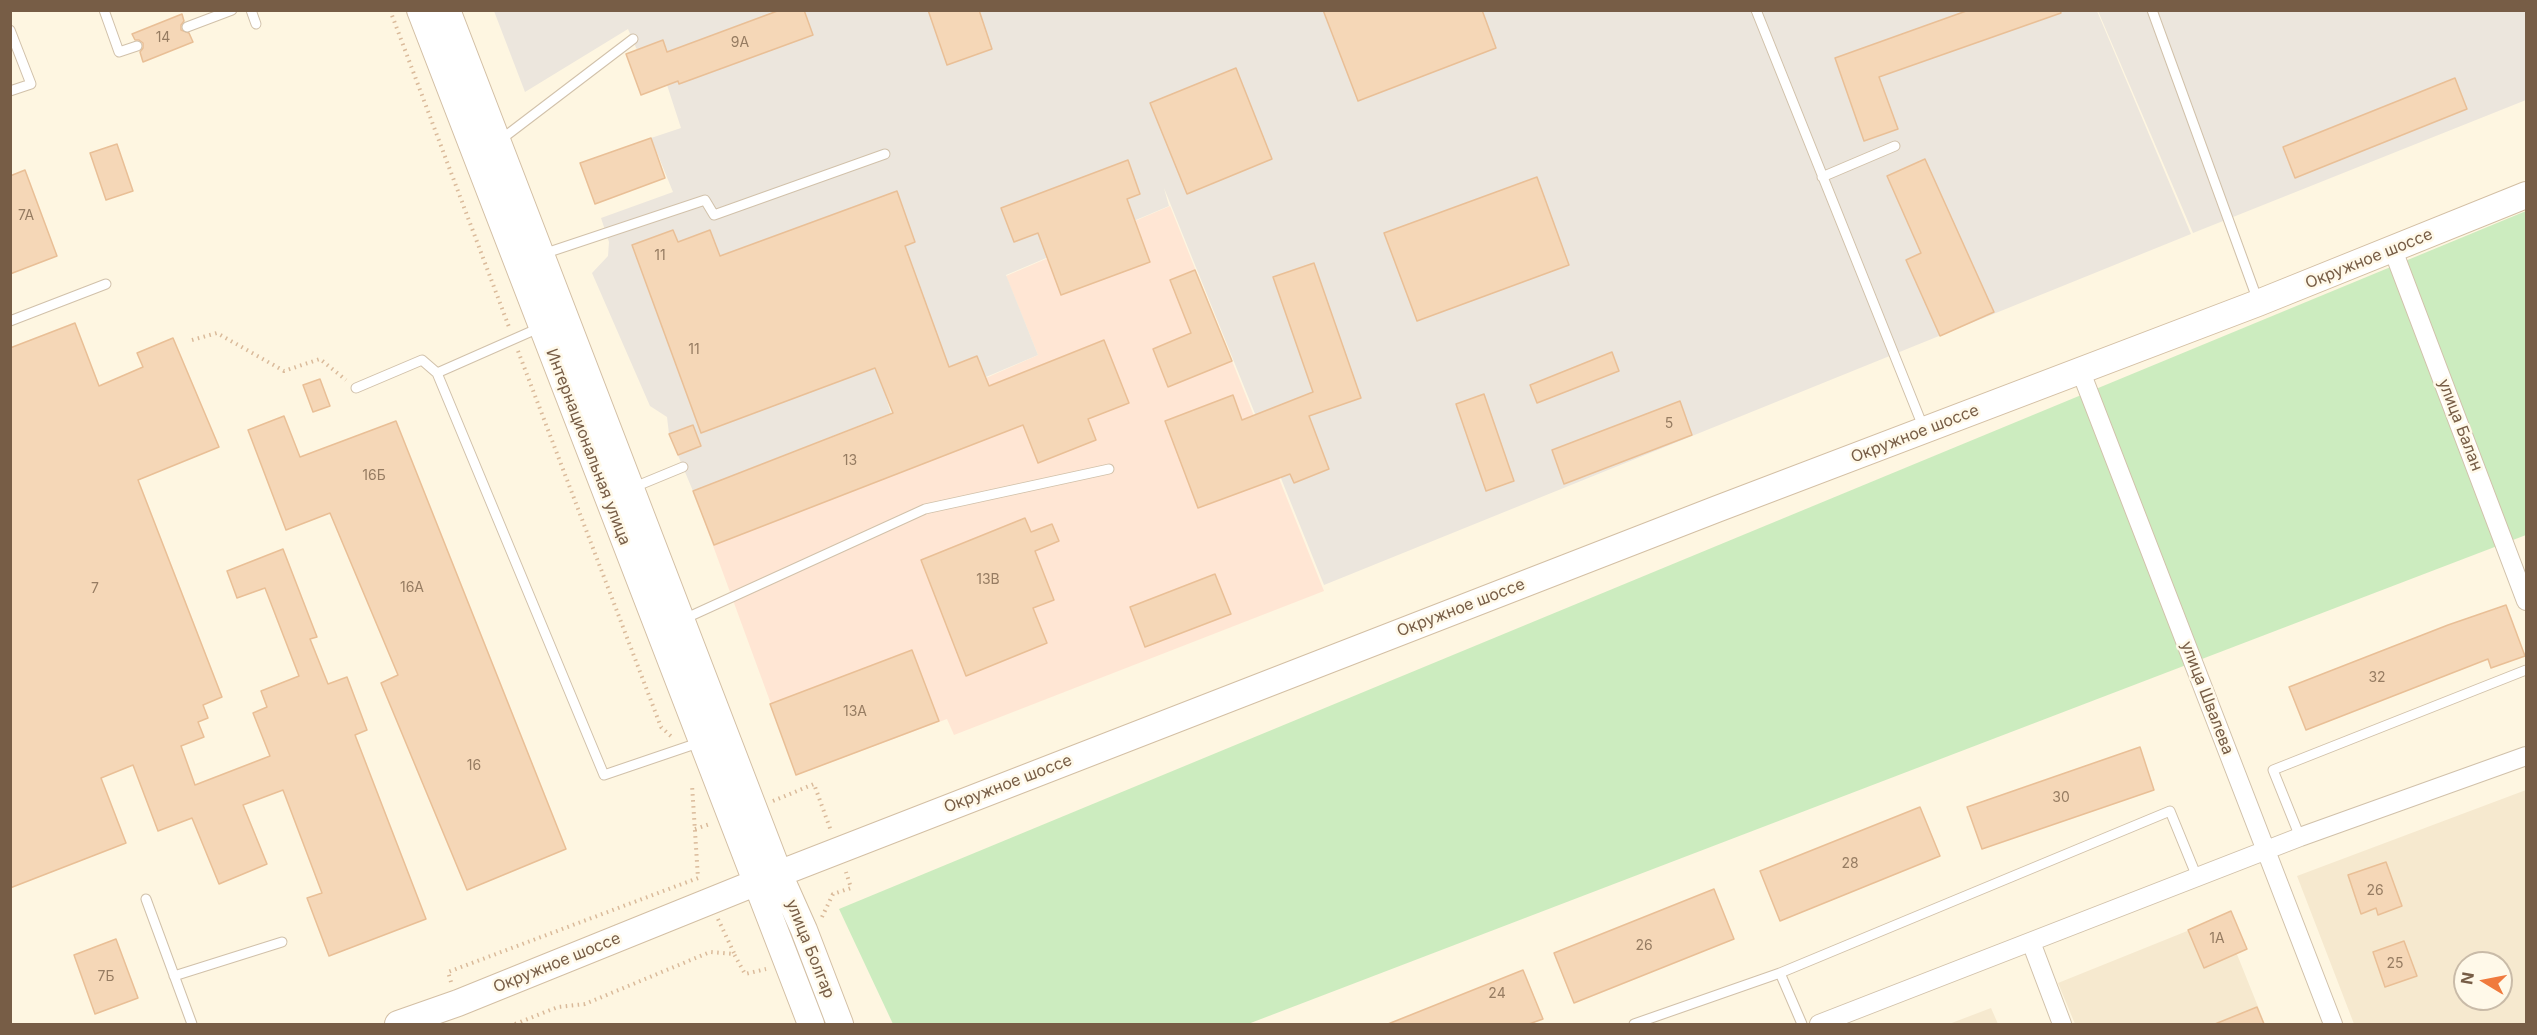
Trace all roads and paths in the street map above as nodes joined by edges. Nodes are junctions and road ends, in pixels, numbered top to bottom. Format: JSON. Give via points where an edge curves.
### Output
{"nodes":[{"id":1,"x":104,"y":10,"type":"edge"},
{"id":2,"x":232,"y":10,"type":"edge"},
{"id":3,"x":251,"y":10,"type":"edge"},
{"id":4,"x":390,"y":10,"type":"edge"},
{"id":5,"x":420,"y":10,"type":"edge"},
{"id":6,"x":447,"y":10,"type":"edge"},
{"id":7,"x":1756,"y":10,"type":"edge"},
{"id":8,"x":2152,"y":10,"type":"edge"},
{"id":9,"x":256,"y":24,"type":"dead end"},
{"id":10,"x":187,"y":27,"type":"dead end"},
{"id":11,"x":10,"y":30,"type":"edge"},
{"id":12,"x":633,"y":39,"type":"dead end"},
{"id":13,"x":137,"y":46,"type":"dead end"},
{"id":14,"x":10,"y":91,"type":"edge"},
{"id":15,"x":498,"y":143,"type":"junction"},
{"id":16,"x":1895,"y":146,"type":"dead end"},
{"id":17,"x":885,"y":154,"type":"dead end"},
{"id":18,"x":1822,"y":177,"type":"junction"},
{"id":19,"x":2526,"y":195,"type":"edge"},
{"id":20,"x":2393,"y":250,"type":"junction"},
{"id":21,"x":541,"y":255,"type":"junction"},
{"id":22,"x":106,"y":284,"type":"dead end"},
{"id":23,"x":2259,"y":303,"type":"junction"},
{"id":24,"x":10,"y":321,"type":"edge"},
{"id":25,"x":542,"y":327,"type":"junction"},
{"id":26,"x":513,"y":339,"type":"junction"},
{"id":27,"x":192,"y":340,"type":"dead end"},
{"id":28,"x":2081,"y":372,"type":"junction"},
{"id":29,"x":437,"y":373,"type":"junction"},
{"id":30,"x":356,"y":388,"type":"joint"},
{"id":31,"x":1925,"y":431,"type":"junction"},
{"id":32,"x":683,"y":467,"type":"dead end"},
{"id":33,"x":1109,"y":470,"type":"dead end"},
{"id":34,"x":631,"y":489,"type":"junction"},
{"id":35,"x":2526,"y":601,"type":"edge"},
{"id":36,"x":682,"y":620,"type":"junction"},
{"id":37,"x":2526,"y":670,"type":"edge"},
{"id":38,"x":692,"y":745,"type":"junction"},
{"id":39,"x":2526,"y":756,"type":"edge"},
{"id":40,"x":692,"y":783,"type":"dead end"},
{"id":41,"x":2300,"y":837,"type":"junction"},
{"id":42,"x":2266,"y":850,"type":"junction"},
{"id":43,"x":779,"y":874,"type":"junction"},
{"id":44,"x":2198,"y":877,"type":"junction"},
{"id":45,"x":755,"y":883,"type":"junction"},
{"id":46,"x":146,"y":899,"type":"dead end"},
{"id":47,"x":282,"y":942,"type":"dead end"},
{"id":48,"x":2031,"y":942,"type":"junction"},
{"id":49,"x":770,"y":969,"type":"dead end"},
{"id":50,"x":1780,"y":973,"type":"junction"},
{"id":51,"x":174,"y":976,"type":"junction"},
{"id":52,"x":458,"y":1003,"type":"junction"},
{"id":53,"x":192,"y":1024,"type":"edge"},
{"id":54,"x":398,"y":1024,"type":"edge"},
{"id":55,"x":514,"y":1024,"type":"edge"},
{"id":56,"x":811,"y":1024,"type":"edge"},
{"id":57,"x":840,"y":1024,"type":"edge"},
{"id":58,"x":1634,"y":1024,"type":"edge"},
{"id":59,"x":1802,"y":1024,"type":"edge"},
{"id":60,"x":1819,"y":1024,"type":"edge"},
{"id":61,"x":2062,"y":1024,"type":"edge"},
{"id":62,"x":2333,"y":1024,"type":"edge"}],
"edges":[{"from":1,"to":13,"type":"lane","via":[[119,52]]},
{"from":2,"to":10,"type":"lane"},
{"from":3,"to":9,"type":"lane"},
{"from":4,"to":26,"type":"path"},
{"from":5,"to":25,"type":"street","name":"Интернациональная улица"},
{"from":6,"to":15,"type":"street","name":"Интернациональная улица"},
{"from":7,"to":18,"type":"lane"},
{"from":8,"to":23,"type":"lane"},
{"from":11,"to":14,"type":"lane","via":[[31,84]]},
{"from":12,"to":15,"type":"lane"},
{"from":15,"to":21,"type":"street","name":"Интернациональная улица"},
{"from":16,"to":18,"type":"lane"},
{"from":17,"to":21,"type":"lane","via":[[714,215],[705,200]]},
{"from":18,"to":31,"type":"lane"},
{"from":19,"to":20,"type":"street","name":"Окружное шоссе"},
{"from":20,"to":23,"type":"street","name":"Окружное шоссе"},
{"from":20,"to":35,"type":"street","name":"улица Балан"},
{"from":21,"to":34,"type":"street","name":"Интернациональная улица"},
{"from":22,"to":24,"type":"lane"},
{"from":23,"to":28,"type":"street","name":"Окружное шоссе"},
{"from":25,"to":26,"type":"lane"},
{"from":25,"to":38,"type":"street","name":"Интернациональная улица"},
{"from":26,"to":29,"type":"lane"},
{"from":26,"to":38,"type":"path","via":[[661,727]]},
{"from":27,"to":30,"type":"path","via":[[217,333],[284,371],[320,359]]},
{"from":28,"to":31,"type":"street","name":"Окружное шоссе"},
{"from":28,"to":42,"type":"street","name":"улица Швалева"},
{"from":29,"to":30,"type":"lane","via":[[422,360]]},
{"from":29,"to":38,"type":"lane","via":[[604,776]]},
{"from":31,"to":43,"type":"street","name":"Окружное шоссе"},
{"from":32,"to":34,"type":"lane"},
{"from":33,"to":36,"type":"lane","via":[[925,509]]},
{"from":34,"to":36,"type":"street","name":"Интернациональная улица"},
{"from":36,"to":43,"type":"street","name":"Интернациональная улица"},
{"from":37,"to":41,"type":"lane","via":[[2273,770]]},
{"from":38,"to":45,"type":"street","name":"Интернациональная улица"},
{"from":39,"to":41,"type":"street"},
{"from":40,"to":52,"type":"path","via":[[698,878],[448,972]]},
{"from":41,"to":42,"type":"street"},
{"from":42,"to":44,"type":"street"},
{"from":42,"to":62,"type":"street","name":"улица Швалева"},
{"from":43,"to":45,"type":"street","name":"Окружное шоссе"},
{"from":43,"to":57,"type":"street","name":"улица Болгар"},
{"from":44,"to":48,"type":"street"},
{"from":44,"to":50,"type":"lane","via":[[2170,811]]},
{"from":45,"to":52,"type":"street","name":"Окружное шоссе"},
{"from":45,"to":56,"type":"street","name":"улица Болгар"},
{"from":46,"to":51,"type":"lane"},
{"from":47,"to":51,"type":"lane"},
{"from":48,"to":60,"type":"street"},
{"from":48,"to":61,"type":"street"},
{"from":49,"to":55,"type":"path","via":[[745,974],[735,954],[710,952],[585,1004],[558,1006]]},
{"from":50,"to":58,"type":"lane"},
{"from":50,"to":59,"type":"lane"},
{"from":51,"to":53,"type":"lane"},
{"from":52,"to":54,"type":"street","name":"Окружное шоссе"}]}
